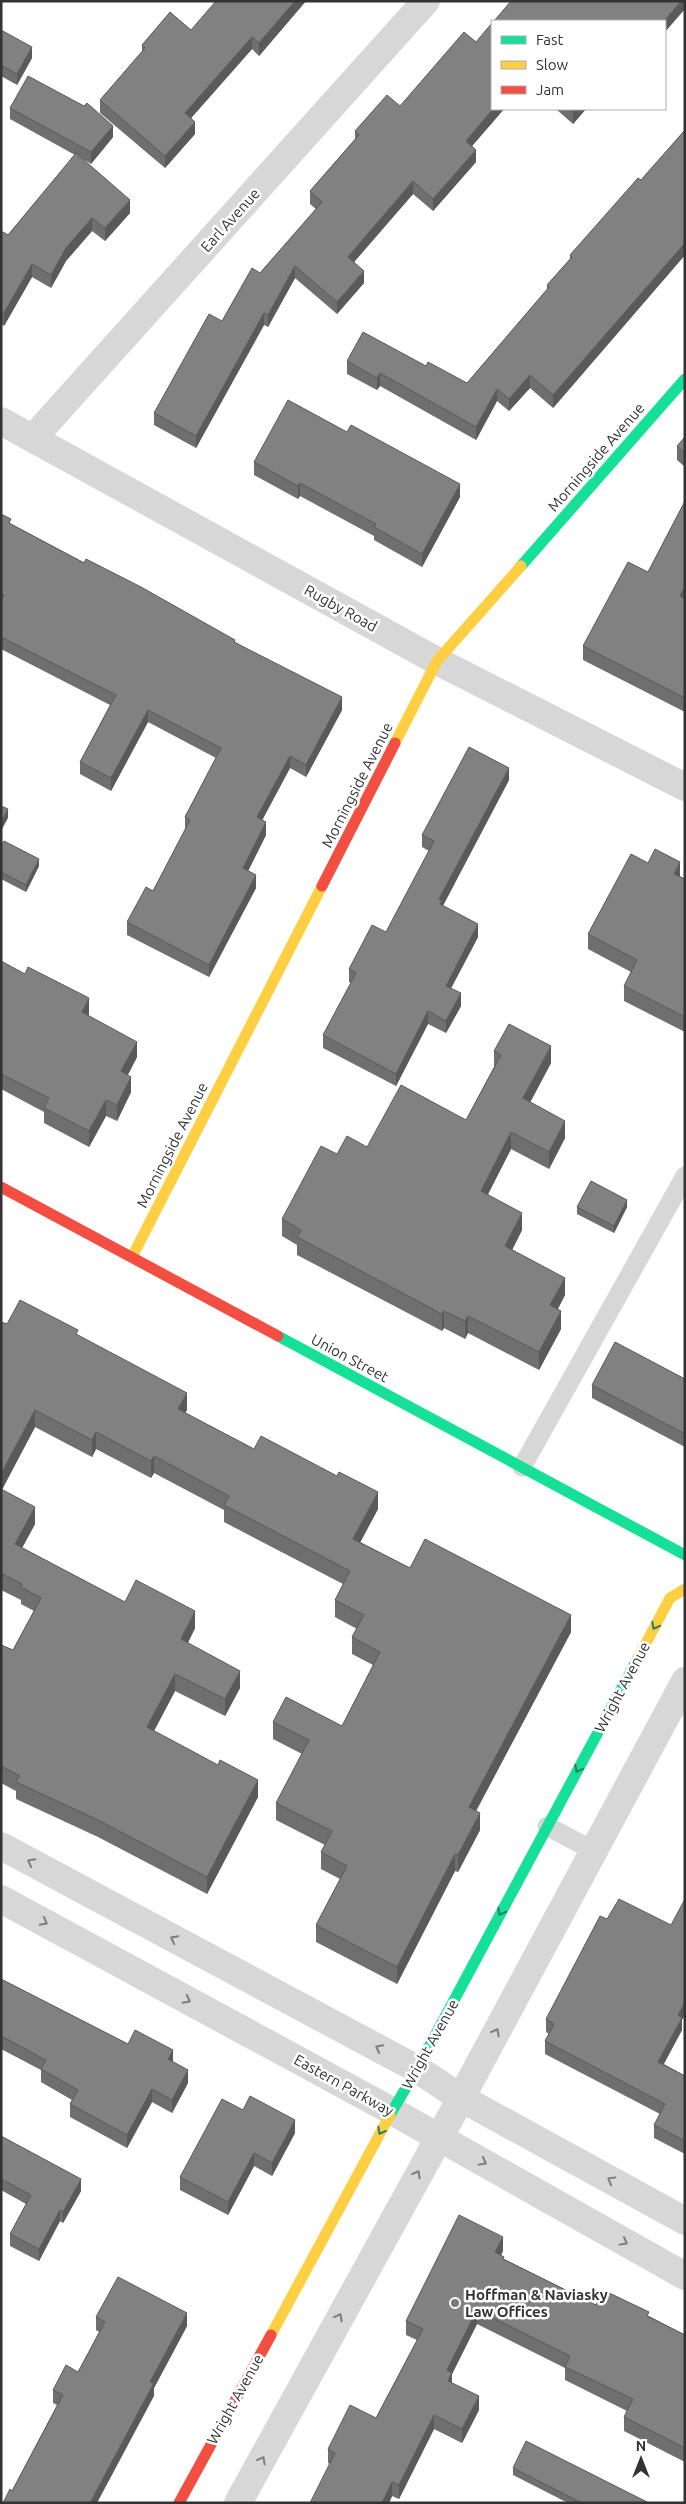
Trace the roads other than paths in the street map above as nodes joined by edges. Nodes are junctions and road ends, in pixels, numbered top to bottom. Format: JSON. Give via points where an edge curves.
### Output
{"nodes":[{"id":1,"x":426,"y":1,"type":"edge"},
{"id":2,"x":685,"y":379,"type":"edge"},
{"id":3,"x":1,"y":421,"type":"edge"},
{"id":4,"x":33,"y":438,"type":"junction"},
{"id":5,"x":437,"y":661,"type":"junction"},
{"id":6,"x":685,"y":787,"type":"edge"},
{"id":7,"x":685,"y":1176,"type":"edge"},
{"id":8,"x":1,"y":1187,"type":"edge"},
{"id":9,"x":132,"y":1257,"type":"junction"},
{"id":10,"x":522,"y":1467,"type":"junction"},
{"id":11,"x":685,"y":1556,"type":"edge"},
{"id":12,"x":685,"y":1589,"type":"edge"},
{"id":13,"x":685,"y":1682,"type":"edge"},
{"id":14,"x":547,"y":1826,"type":"junction"},
{"id":15,"x":1,"y":1846,"type":"edge"},
{"id":16,"x":594,"y":1851,"type":"junction"},
{"id":17,"x":1,"y":1899,"type":"edge"},
{"id":18,"x":417,"y":2069,"type":"junction"},
{"id":19,"x":461,"y":2098,"type":"junction"},
{"id":20,"x":392,"y":2111,"type":"junction"},
{"id":21,"x":437,"y":2137,"type":"junction"},
{"id":22,"x":685,"y":2220,"type":"edge"},
{"id":23,"x":685,"y":2276,"type":"edge"},
{"id":24,"x":178,"y":2503,"type":"edge"},
{"id":25,"x":238,"y":2503,"type":"edge"}],
"edges":[{"from":1,"to":4,"type":"street","name":"Earl Avenue"},
{"from":2,"to":5,"type":"street","name":"Morningside Avenue"},
{"from":3,"to":4,"type":"street","name":"Rugby Road"},
{"from":4,"to":5,"type":"street","name":"Rugby Road"},
{"from":5,"to":6,"type":"street","name":"Rugby Road"},
{"from":5,"to":9,"type":"street","name":"Morningside Avenue"},
{"from":7,"to":10,"type":"lane"},
{"from":8,"to":9,"type":"street","name":"Union Street"},
{"from":9,"to":10,"type":"street","name":"Union Street"},
{"from":10,"to":11,"type":"street","name":"Union Street"},
{"from":12,"to":14,"type":"street","name":"Wright Avenue","one_way":true,"via":[[670,1598]]},
{"from":13,"to":16,"type":"street"},
{"from":14,"to":16,"type":"lane"},
{"from":14,"to":18,"type":"street","name":"Wright Avenue","one_way":true},
{"from":18,"to":15,"type":"street","one_way":true},
{"from":19,"to":16,"type":"street","one_way":true},
{"from":17,"to":20,"type":"street","name":"Eastern Parkway","one_way":true},
{"from":18,"to":19,"type":"street"},
{"from":18,"to":20,"type":"street","name":"Wright Avenue"},
{"from":19,"to":21,"type":"street"},
{"from":22,"to":19,"type":"street","one_way":true},
{"from":20,"to":21,"type":"street","name":"Eastern Parkway"},
{"from":20,"to":24,"type":"street","name":"Wright Avenue","one_way":true},
{"from":21,"to":23,"type":"street","name":"Eastern Parkway","one_way":true},
{"from":25,"to":21,"type":"street","one_way":true}]}
